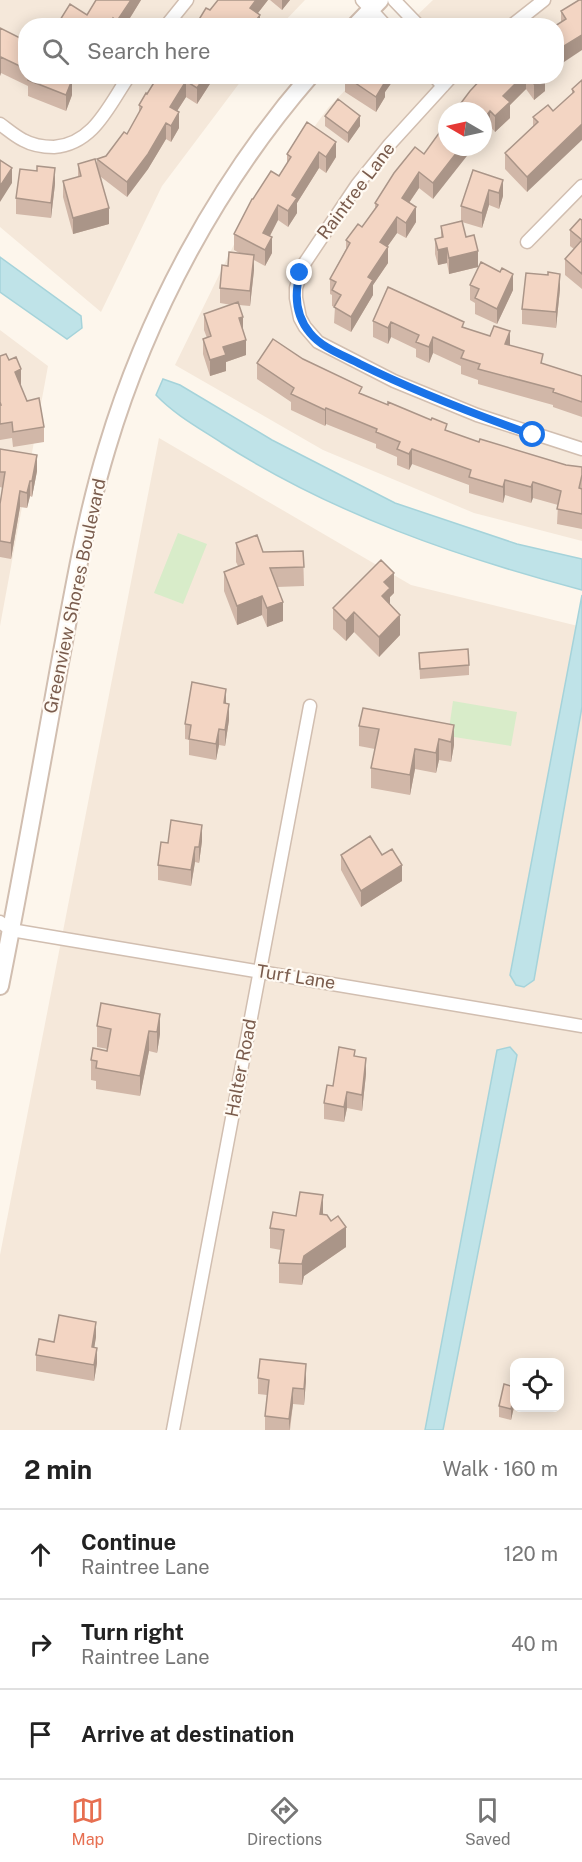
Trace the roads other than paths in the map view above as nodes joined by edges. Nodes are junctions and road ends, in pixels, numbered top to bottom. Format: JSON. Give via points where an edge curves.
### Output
{"nodes":[{"id":1,"x":187,"y":0,"type":"edge"},
{"id":2,"x":394,"y":0,"type":"edge"},
{"id":3,"x":544,"y":0,"type":"edge"},
{"id":4,"x":371,"y":3,"type":"edge"},
{"id":5,"x":172,"y":18,"type":"edge"},
{"id":6,"x":361,"y":18,"type":"edge"},
{"id":7,"x":381,"y":18,"type":"edge"},
{"id":8,"x":411,"y":18,"type":"edge"},
{"id":9,"x":521,"y":18,"type":"edge"},
{"id":10,"x":124,"y":84,"type":"edge"},
{"id":11,"x":303,"y":84,"type":"edge"},
{"id":12,"x":440,"y":84,"type":"edge"},
{"id":13,"x":0,"y":124,"type":"edge"},
{"id":14,"x":582,"y":187,"type":"edge"},
{"id":15,"x":527,"y":242,"type":"dead end"},
{"id":16,"x":582,"y":449,"type":"edge"},
{"id":17,"x":310,"y":706,"type":"dead end"},
{"id":18,"x":4,"y":929,"type":"edge"},
{"id":19,"x":260,"y":971,"type":"junction"},
{"id":20,"x":0,"y":986,"type":"edge"},
{"id":21,"x":582,"y":1026,"type":"edge"},
{"id":22,"x":173,"y":1430,"type":"edge"}],
"edges":[{"from":1,"to":5,"type":"street"},
{"from":2,"to":8,"type":"street"},
{"from":3,"to":9,"type":"street"},
{"from":4,"to":6,"type":"street"},
{"from":4,"to":7,"type":"street"},
{"from":10,"to":13,"type":"street","via":[[97,125],[72,143],[52,147],[32,144]]},
{"from":11,"to":18,"type":"street","name":"Greenview Shores Boulevard","via":[[240,166],[159,310],[127,386],[85,531]]},
{"from":12,"to":16,"type":"street","name":"Raintree Lane","via":[[357,185],[304,264],[296,288],[300,318],[318,342],[394,381],[477,415]]},
{"from":14,"to":15,"type":"street"},
{"from":17,"to":19,"type":"street","name":"Halter Road"},
{"from":18,"to":19,"type":"street","name":"Turf Lane"},
{"from":18,"to":20,"type":"street","name":"Greenview Shores Boulevard"},
{"from":19,"to":21,"type":"street","name":"Turf Lane"},
{"from":19,"to":22,"type":"street","name":"Halter Road"}]}
